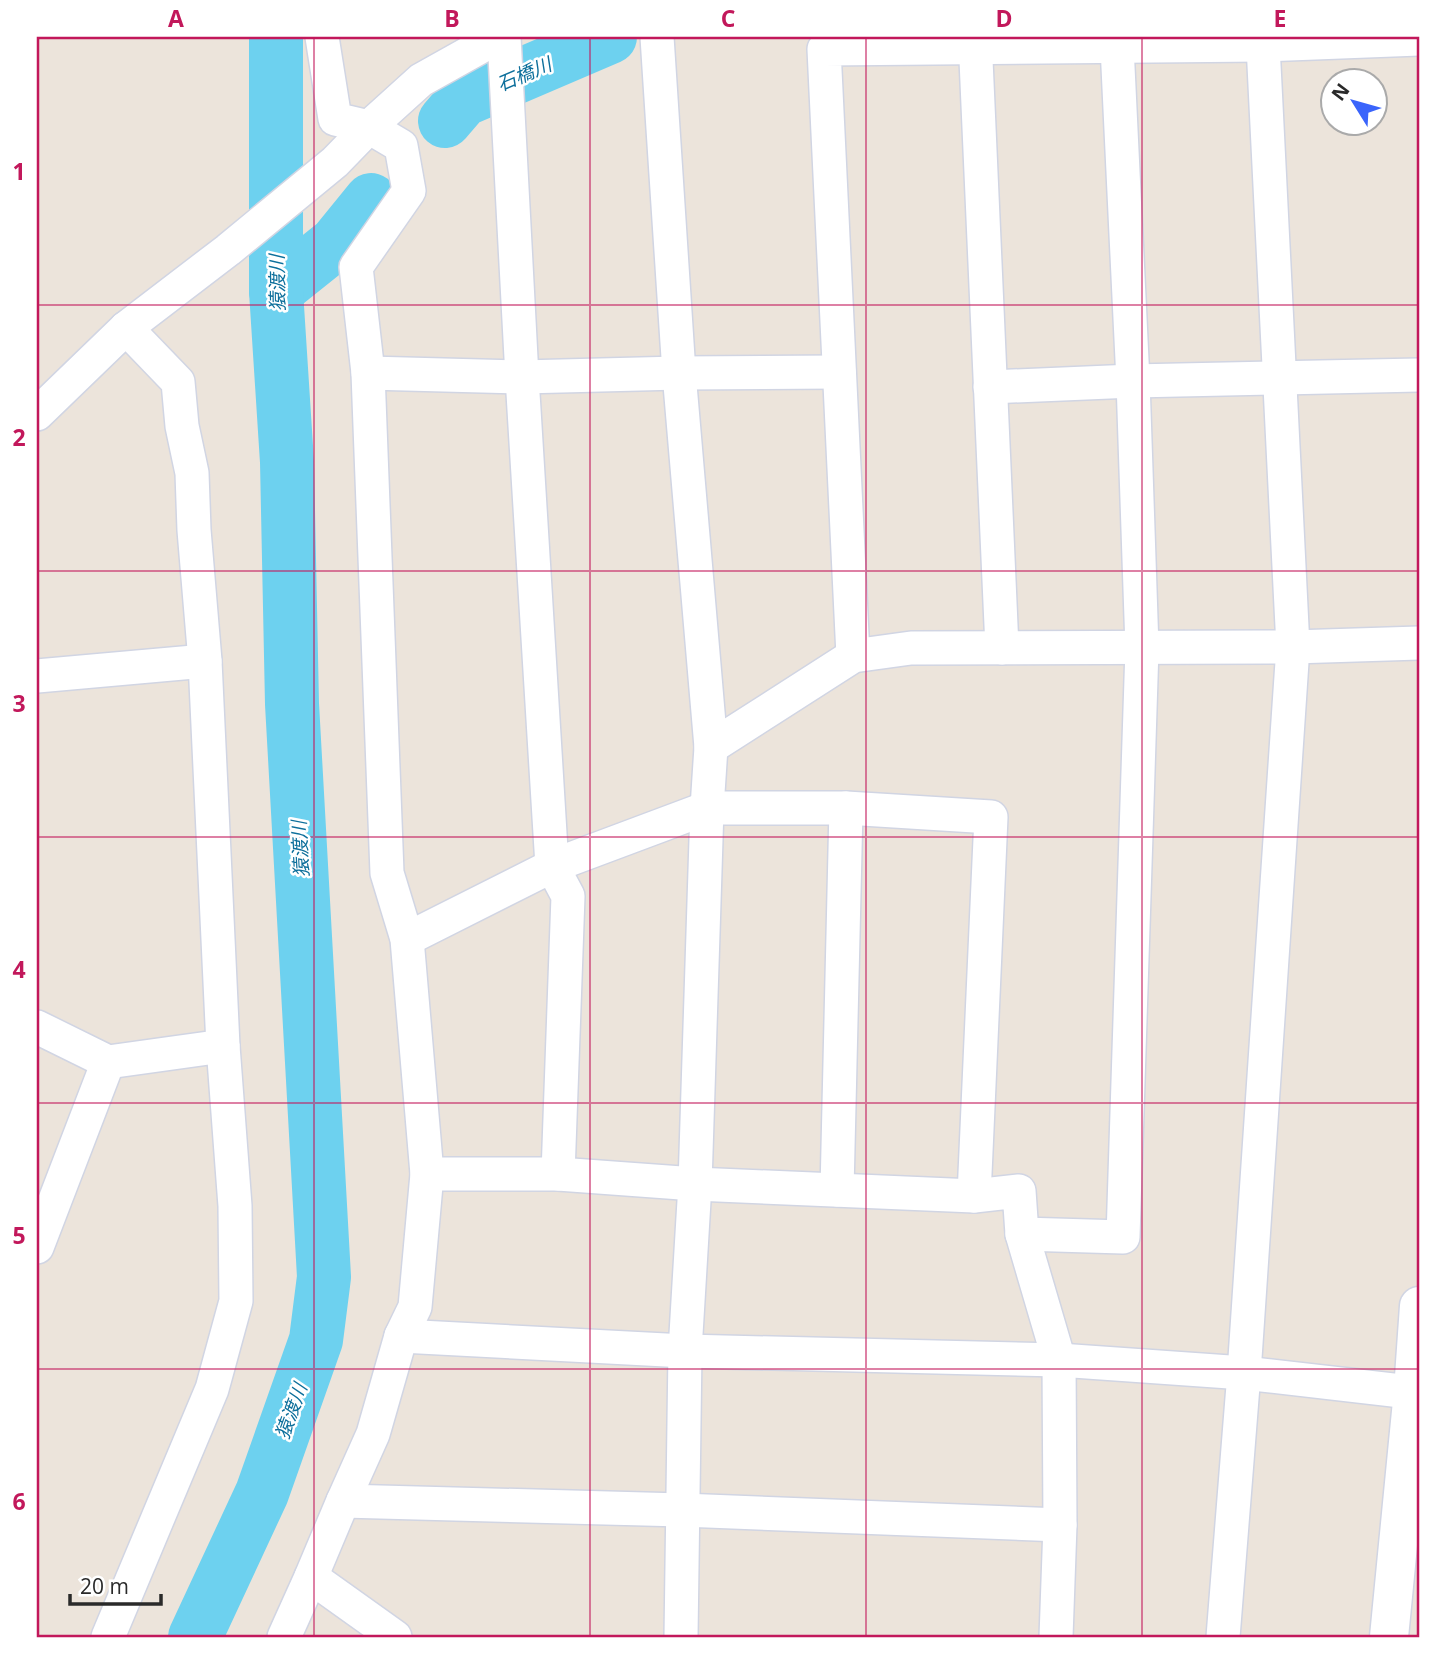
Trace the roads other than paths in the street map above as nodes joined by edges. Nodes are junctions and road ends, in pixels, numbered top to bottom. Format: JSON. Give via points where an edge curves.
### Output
{"nodes":[{"id":1,"x":322,"y":37,"type":"edge"},
{"id":2,"x":498,"y":37,"type":"edge"},
{"id":3,"x":657,"y":37,"type":"edge"},
{"id":4,"x":1419,"y":39,"type":"edge"},
{"id":5,"x":975,"y":41,"type":"edge"},
{"id":6,"x":824,"y":43,"type":"edge"},
{"id":7,"x":1262,"y":45,"type":"junction"},
{"id":8,"x":1117,"y":46,"type":"junction"},
{"id":9,"x":506,"y":67,"type":"edge"},
{"id":10,"x":369,"y":127,"type":"junction"},
{"id":11,"x":126,"y":328,"type":"junction"},
{"id":12,"x":839,"y":372,"type":"junction"},
{"id":13,"x":368,"y":373,"type":"junction"},
{"id":14,"x":679,"y":373,"type":"junction"},
{"id":15,"x":1419,"y":375,"type":"edge"},
{"id":16,"x":522,"y":377,"type":"junction"},
{"id":17,"x":1279,"y":378,"type":"junction"},
{"id":18,"x":1133,"y":381,"type":"junction"},
{"id":19,"x":990,"y":387,"type":"junction"},
{"id":20,"x":37,"y":414,"type":"edge"},
{"id":21,"x":1419,"y":643,"type":"edge"},
{"id":22,"x":1293,"y":647,"type":"junction"},
{"id":23,"x":1002,"y":648,"type":"junction"},
{"id":24,"x":1142,"y":648,"type":"junction"},
{"id":25,"x":853,"y":656,"type":"junction"},
{"id":26,"x":205,"y":661,"type":"junction"},
{"id":27,"x":37,"y":676,"type":"edge"},
{"id":28,"x":711,"y":747,"type":"junction"},
{"id":29,"x":707,"y":808,"type":"junction"},
{"id":30,"x":846,"y":808,"type":"junction"},
{"id":31,"x":552,"y":866,"type":"junction"},
{"id":32,"x":407,"y":939,"type":"junction"},
{"id":33,"x":37,"y":1027,"type":"edge"},
{"id":34,"x":223,"y":1046,"type":"junction"},
{"id":35,"x":108,"y":1062,"type":"junction"},
{"id":36,"x":427,"y":1174,"type":"junction"},
{"id":37,"x":558,"y":1174,"type":"junction"},
{"id":38,"x":695,"y":1184,"type":"junction"},
{"id":39,"x":836,"y":1190,"type":"junction"},
{"id":40,"x":974,"y":1196,"type":"junction"},
{"id":41,"x":1022,"y":1234,"type":"junction"},
{"id":42,"x":37,"y":1247,"type":"edge"},
{"id":43,"x":1419,"y":1306,"type":"edge"},
{"id":44,"x":401,"y":1336,"type":"junction"},
{"id":45,"x":685,"y":1351,"type":"junction"},
{"id":46,"x":1059,"y":1360,"type":"junction"},
{"id":47,"x":1244,"y":1373,"type":"junction"},
{"id":48,"x":1416,"y":1392,"type":"edge"},
{"id":49,"x":342,"y":1501,"type":"junction"},
{"id":50,"x":682,"y":1510,"type":"junction"},
{"id":51,"x":1060,"y":1525,"type":"junction"},
{"id":52,"x":311,"y":1577,"type":"junction"},
{"id":53,"x":108,"y":1637,"type":"edge"},
{"id":54,"x":284,"y":1637,"type":"edge"},
{"id":55,"x":395,"y":1637,"type":"edge"},
{"id":56,"x":681,"y":1637,"type":"edge"},
{"id":57,"x":1056,"y":1637,"type":"edge"},
{"id":58,"x":1223,"y":1637,"type":"edge"},
{"id":59,"x":1389,"y":1637,"type":"edge"}],
"edges":[{"from":1,"to":10,"type":"street","via":[[335,119]]},
{"from":2,"to":10,"type":"street","via":[[421,80]]},
{"from":3,"to":14,"type":"street"},
{"from":4,"to":7,"type":"street"},
{"from":5,"to":6,"type":"street"},
{"from":5,"to":8,"type":"street"},
{"from":5,"to":19,"type":"street"},
{"from":6,"to":12,"type":"street"},
{"from":7,"to":8,"type":"street"},
{"from":7,"to":17,"type":"street"},
{"from":8,"to":18,"type":"street"},
{"from":9,"to":16,"type":"street"},
{"from":10,"to":11,"type":"street","via":[[335,162]]},
{"from":10,"to":13,"type":"street","via":[[401,146],[409,191],[356,267]]},
{"from":11,"to":20,"type":"street"},
{"from":11,"to":26,"type":"street","via":[[178,383],[192,473]]},
{"from":12,"to":14,"type":"street"},
{"from":12,"to":25,"type":"street"},
{"from":13,"to":16,"type":"street"},
{"from":13,"to":32,"type":"street","via":[[387,873]]},
{"from":14,"to":16,"type":"street"},
{"from":14,"to":28,"type":"street"},
{"from":15,"to":17,"type":"street"},
{"from":16,"to":31,"type":"street"},
{"from":17,"to":18,"type":"street"},
{"from":17,"to":22,"type":"street"},
{"from":18,"to":19,"type":"street"},
{"from":18,"to":24,"type":"street"},
{"from":19,"to":23,"type":"street"},
{"from":21,"to":22,"type":"street"},
{"from":22,"to":24,"type":"street"},
{"from":22,"to":47,"type":"street"},
{"from":23,"to":24,"type":"street"},
{"from":23,"to":25,"type":"street","via":[[911,648]]},
{"from":24,"to":41,"type":"street","via":[[1124,1237]]},
{"from":25,"to":28,"type":"street"},
{"from":26,"to":27,"type":"street"},
{"from":26,"to":34,"type":"street"},
{"from":28,"to":29,"type":"street"},
{"from":29,"to":30,"type":"street"},
{"from":29,"to":31,"type":"street"},
{"from":29,"to":38,"type":"street"},
{"from":30,"to":39,"type":"street"},
{"from":30,"to":40,"type":"street","via":[[991,817]]},
{"from":31,"to":32,"type":"street"},
{"from":31,"to":37,"type":"street","via":[[568,896]]},
{"from":32,"to":36,"type":"street"},
{"from":33,"to":35,"type":"street"},
{"from":34,"to":35,"type":"street"},
{"from":34,"to":53,"type":"street","via":[[235,1206],[236,1301],[212,1389]]},
{"from":35,"to":42,"type":"street"},
{"from":36,"to":37,"type":"street"},
{"from":36,"to":44,"type":"street","via":[[415,1307]]},
{"from":37,"to":38,"type":"street"},
{"from":38,"to":39,"type":"street"},
{"from":38,"to":45,"type":"street"},
{"from":39,"to":40,"type":"street"},
{"from":40,"to":41,"type":"street","via":[[1019,1191]]},
{"from":41,"to":46,"type":"street"},
{"from":43,"to":48,"type":"street"},
{"from":44,"to":45,"type":"street"},
{"from":44,"to":49,"type":"street","via":[[373,1434]]},
{"from":45,"to":46,"type":"street"},
{"from":45,"to":50,"type":"street"},
{"from":46,"to":47,"type":"street"},
{"from":46,"to":51,"type":"street"},
{"from":47,"to":48,"type":"street"},
{"from":47,"to":58,"type":"street"},
{"from":48,"to":59,"type":"street"},
{"from":49,"to":50,"type":"street"},
{"from":49,"to":52,"type":"street"},
{"from":50,"to":51,"type":"street"},
{"from":50,"to":56,"type":"street"},
{"from":51,"to":57,"type":"street"},
{"from":52,"to":54,"type":"street"},
{"from":52,"to":55,"type":"street"}]}
